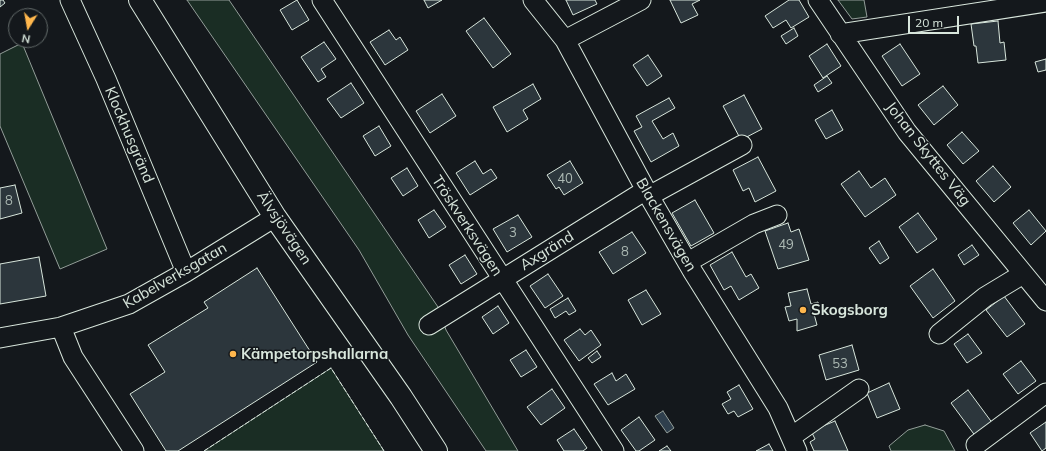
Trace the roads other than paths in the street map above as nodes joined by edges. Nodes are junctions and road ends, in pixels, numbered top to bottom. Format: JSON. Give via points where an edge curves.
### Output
{"nodes":[{"id":1,"x":70,"y":0,"type":"edge"},
{"id":2,"x":140,"y":0,"type":"edge"},
{"id":3,"x":322,"y":0,"type":"edge"},
{"id":4,"x":533,"y":0,"type":"edge"},
{"id":5,"x":641,"y":0,"type":"edge"},
{"id":6,"x":818,"y":0,"type":"edge"},
{"id":7,"x":1046,"y":2,"type":"edge"},
{"id":8,"x":840,"y":34,"type":"junction"},
{"id":9,"x":565,"y":40,"type":"junction"},
{"id":10,"x":742,"y":145,"type":"dead end"},
{"id":11,"x":647,"y":193,"type":"junction"},
{"id":12,"x":777,"y":215,"type":"dead end"},
{"id":13,"x":275,"y":217,"type":"junction"},
{"id":14,"x":688,"y":262,"type":"junction"},
{"id":15,"x":186,"y":272,"type":"junction"},
{"id":16,"x":1023,"y":274,"type":"junction"},
{"id":17,"x":502,"y":279,"type":"junction"},
{"id":18,"x":1046,"y":301,"type":"edge"},
{"id":19,"x":429,"y":325,"type":"dead end"},
{"id":20,"x":61,"y":327,"type":"junction"},
{"id":21,"x":939,"y":334,"type":"dead end"},
{"id":22,"x":0,"y":338,"type":"edge"},
{"id":23,"x":859,"y":389,"type":"dead end"},
{"id":24,"x":1046,"y":393,"type":"edge"},
{"id":25,"x":794,"y":444,"type":"edge"},
{"id":26,"x":976,"y":445,"type":"dead end"},
{"id":27,"x":134,"y":451,"type":"edge"},
{"id":28,"x":436,"y":451,"type":"edge"},
{"id":29,"x":614,"y":451,"type":"edge"}],
"edges":[{"from":1,"to":15,"type":"street","name":"Klockhusgränd","via":[[106,79]]},
{"from":2,"to":13,"type":"main road","name":"Älvsjövägen"},
{"from":3,"to":17,"type":"street","name":"Tröskverksvägen"},
{"from":4,"to":9,"type":"street","name":"Blackensvägen"},
{"from":5,"to":9,"type":"street"},
{"from":6,"to":8,"type":"street","name":"Johan Skyttes Väg"},
{"from":7,"to":8,"type":"street"},
{"from":8,"to":16,"type":"street","name":"Johan Skyttes Väg","via":[[908,132]]},
{"from":9,"to":11,"type":"street","name":"Blackensvägen"},
{"from":10,"to":11,"type":"street","name":"Axgränd"},
{"from":11,"to":14,"type":"street","name":"Blackensvägen"},
{"from":11,"to":17,"type":"street","name":"Axgränd"},
{"from":12,"to":14,"type":"street","via":[[754,224]]},
{"from":13,"to":15,"type":"street","name":"Kabelverksgatan"},
{"from":13,"to":28,"type":"main road","name":"Älvsjövägen"},
{"from":14,"to":25,"type":"street","name":"Blackensvägen","via":[[778,408]]},
{"from":15,"to":20,"type":"street","name":"Kabelverksgatan","via":[[129,304]]},
{"from":16,"to":18,"type":"street","name":"Johan Skyttes Väg"},
{"from":16,"to":21,"type":"street","via":[[985,297]]},
{"from":17,"to":19,"type":"street","name":"Axgränd"},
{"from":17,"to":29,"type":"street","name":"Tröskverksvägen"},
{"from":20,"to":22,"type":"street","name":"Kabelverksgatan"},
{"from":20,"to":27,"type":"street","via":[[73,357]]},
{"from":23,"to":25,"type":"street"},
{"from":24,"to":26,"type":"street"}]}
